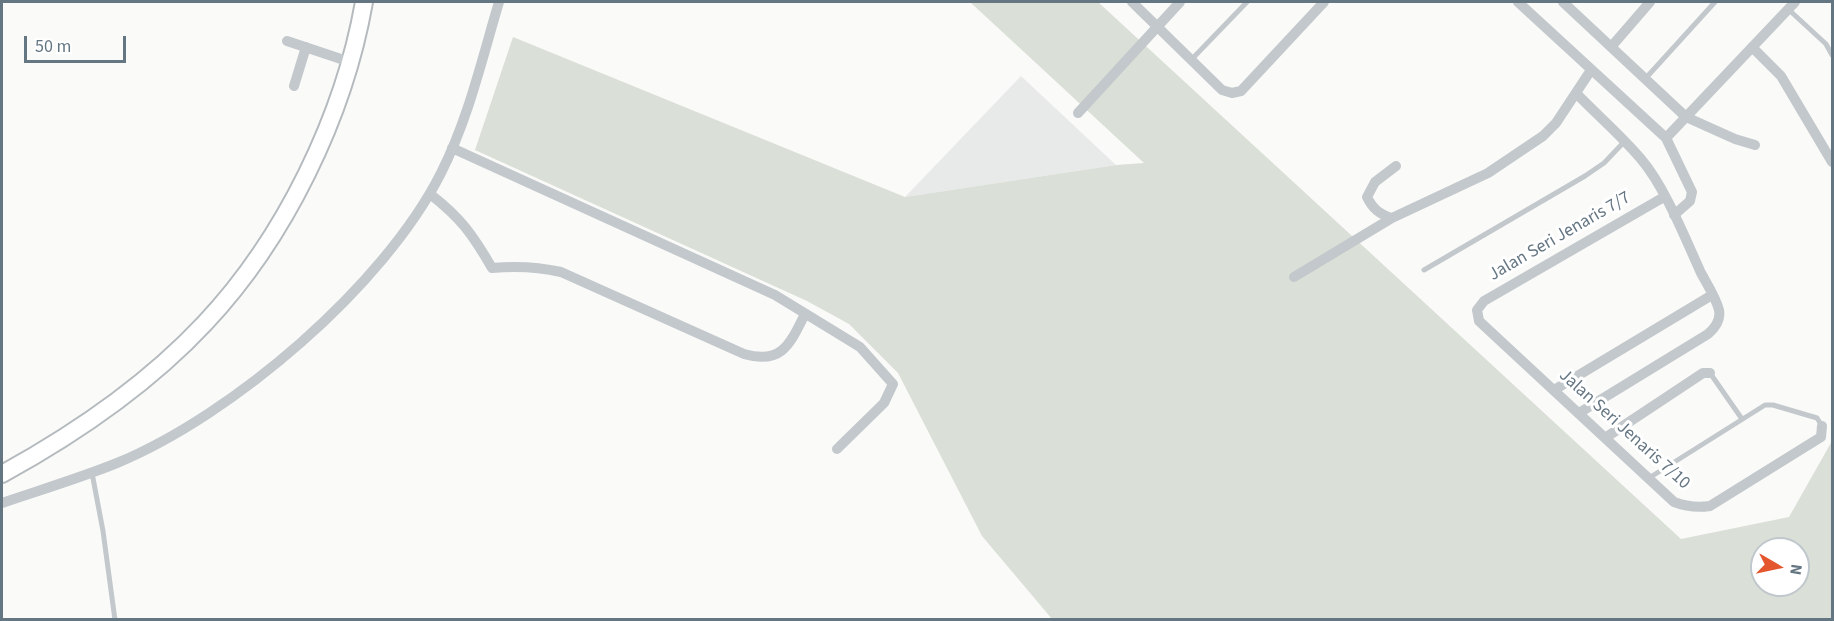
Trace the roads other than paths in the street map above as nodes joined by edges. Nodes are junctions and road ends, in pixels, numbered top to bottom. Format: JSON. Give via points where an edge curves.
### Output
{"nodes":[{"id":1,"x":364,"y":2,"type":"edge"},
{"id":2,"x":499,"y":2,"type":"edge"},
{"id":3,"x":1132,"y":2,"type":"edge"},
{"id":4,"x":1180,"y":2,"type":"edge"},
{"id":5,"x":1247,"y":2,"type":"edge"},
{"id":6,"x":1324,"y":2,"type":"edge"},
{"id":7,"x":1518,"y":2,"type":"edge"},
{"id":8,"x":1650,"y":2,"type":"edge"},
{"id":9,"x":1715,"y":2,"type":"edge"},
{"id":10,"x":1567,"y":3,"type":"edge"},
{"id":11,"x":1791,"y":5,"type":"edge"},
{"id":12,"x":1158,"y":27,"type":"junction"},
{"id":13,"x":287,"y":41,"type":"dead end"},
{"id":14,"x":306,"y":46,"type":"junction"},
{"id":15,"x":1611,"y":46,"type":"junction"},
{"id":16,"x":1752,"y":47,"type":"junction"},
{"id":17,"x":1833,"y":55,"type":"edge"},
{"id":18,"x":1191,"y":60,"type":"junction"},
{"id":19,"x":350,"y":62,"type":"junction"},
{"id":20,"x":1591,"y":70,"type":"junction"},
{"id":21,"x":1646,"y":79,"type":"junction"},
{"id":22,"x":294,"y":86,"type":"dead end"},
{"id":23,"x":1576,"y":93,"type":"junction"},
{"id":24,"x":1077,"y":113,"type":"dead end"},
{"id":25,"x":1686,"y":117,"type":"junction"},
{"id":26,"x":1666,"y":138,"type":"junction"},
{"id":27,"x":1624,"y":142,"type":"junction"},
{"id":28,"x":1755,"y":144,"type":"dead end"},
{"id":29,"x":452,"y":148,"type":"junction"},
{"id":30,"x":1833,"y":162,"type":"edge"},
{"id":31,"x":1396,"y":166,"type":"dead end"},
{"id":32,"x":430,"y":194,"type":"junction"},
{"id":33,"x":1664,"y":197,"type":"junction"},
{"id":34,"x":1674,"y":215,"type":"junction"},
{"id":35,"x":1392,"y":218,"type":"junction"},
{"id":36,"x":1424,"y":270,"type":"dead end"},
{"id":37,"x":1294,"y":277,"type":"dead end"},
{"id":38,"x":1712,"y":295,"type":"junction"},
{"id":39,"x":1477,"y":310,"type":"joint"},
{"id":40,"x":805,"y":314,"type":"junction"},
{"id":41,"x":1710,"y":373,"type":"joint"},
{"id":42,"x":1554,"y":390,"type":"junction"},
{"id":43,"x":1579,"y":414,"type":"junction"},
{"id":44,"x":1742,"y":419,"type":"junction"},
{"id":45,"x":1822,"y":426,"type":"joint"},
{"id":46,"x":1605,"y":438,"type":"junction"},
{"id":47,"x":837,"y":449,"type":"dead end"},
{"id":48,"x":92,"y":471,"type":"junction"},
{"id":49,"x":2,"y":474,"type":"edge"},
{"id":50,"x":1649,"y":478,"type":"junction"},
{"id":51,"x":2,"y":503,"type":"edge"},
{"id":52,"x":115,"y":620,"type":"edge"}],
"edges":[{"from":1,"to":19,"type":"main road"},
{"from":2,"to":29,"type":"street"},
{"from":3,"to":12,"type":"street"},
{"from":4,"to":12,"type":"street"},
{"from":5,"to":18,"type":"lane"},
{"from":6,"to":18,"type":"street","via":[[1242,91],[1222,90]]},
{"from":7,"to":20,"type":"street"},
{"from":8,"to":15,"type":"street"},
{"from":9,"to":21,"type":"lane"},
{"from":10,"to":15,"type":"street"},
{"from":11,"to":16,"type":"street"},
{"from":11,"to":17,"type":"lane"},
{"from":12,"to":18,"type":"street"},
{"from":12,"to":24,"type":"street"},
{"from":13,"to":14,"type":"street"},
{"from":14,"to":19,"type":"street"},
{"from":14,"to":22,"type":"street"},
{"from":15,"to":21,"type":"street"},
{"from":16,"to":25,"type":"street"},
{"from":16,"to":30,"type":"street","via":[[1781,76]]},
{"from":19,"to":49,"type":"main road","via":[[301,186],[261,250],[206,322],[163,364],[113,402],[60,440]]},
{"from":20,"to":23,"type":"street"},
{"from":20,"to":26,"type":"street"},
{"from":21,"to":25,"type":"street"},
{"from":23,"to":27,"type":"street"},
{"from":23,"to":35,"type":"street","via":[[1556,123],[1525,149],[1488,173]]},
{"from":25,"to":26,"type":"street"},
{"from":25,"to":28,"type":"street"},
{"from":26,"to":34,"type":"street","via":[[1692,192],[1690,201]]},
{"from":27,"to":33,"type":"street","via":[[1641,159]]},
{"from":27,"to":36,"type":"lane","via":[[1585,176]]},
{"from":29,"to":32,"type":"street"},
{"from":29,"to":40,"type":"street","via":[[775,295]]},
{"from":31,"to":35,"type":"street","via":[[1375,182],[1367,197],[1380,215]]},
{"from":32,"to":40,"type":"street","via":[[454,213],[492,268],[561,272],[744,354],[771,357],[782,351]]},
{"from":32,"to":48,"type":"street","via":[[362,283],[297,346],[200,419],[153,446]]},
{"from":33,"to":34,"type":"street"},
{"from":33,"to":39,"type":"street","name":"Jalan Seri Jenaris 7/7","via":[[1484,301]]},
{"from":34,"to":38,"type":"street"},
{"from":35,"to":37,"type":"street"},
{"from":38,"to":42,"type":"street"},
{"from":38,"to":43,"type":"street","via":[[1719,310],[1713,329]]},
{"from":39,"to":42,"type":"street","name":"Jalan Seri Jenaris 7/10","via":[[1479,321]]},
{"from":40,"to":47,"type":"street","via":[[860,347],[893,384],[884,403]]},
{"from":41,"to":44,"type":"lane"},
{"from":41,"to":46,"type":"street","via":[[1703,373]]},
{"from":42,"to":43,"type":"street","name":"Jalan Seri Jenaris 7/10"},
{"from":43,"to":46,"type":"street","name":"Jalan Seri Jenaris 7/10"},
{"from":44,"to":45,"type":"lane","via":[[1773,405],[1817,418]]},
{"from":44,"to":50,"type":"lane"},
{"from":45,"to":50,"type":"street","name":"Jalan Seri Jenaris 7/10","via":[[1821,437],[1710,506],[1694,508],[1674,502]]},
{"from":46,"to":50,"type":"street","name":"Jalan Seri Jenaris 7/10"},
{"from":48,"to":51,"type":"street"},
{"from":48,"to":52,"type":"lane"}]}
